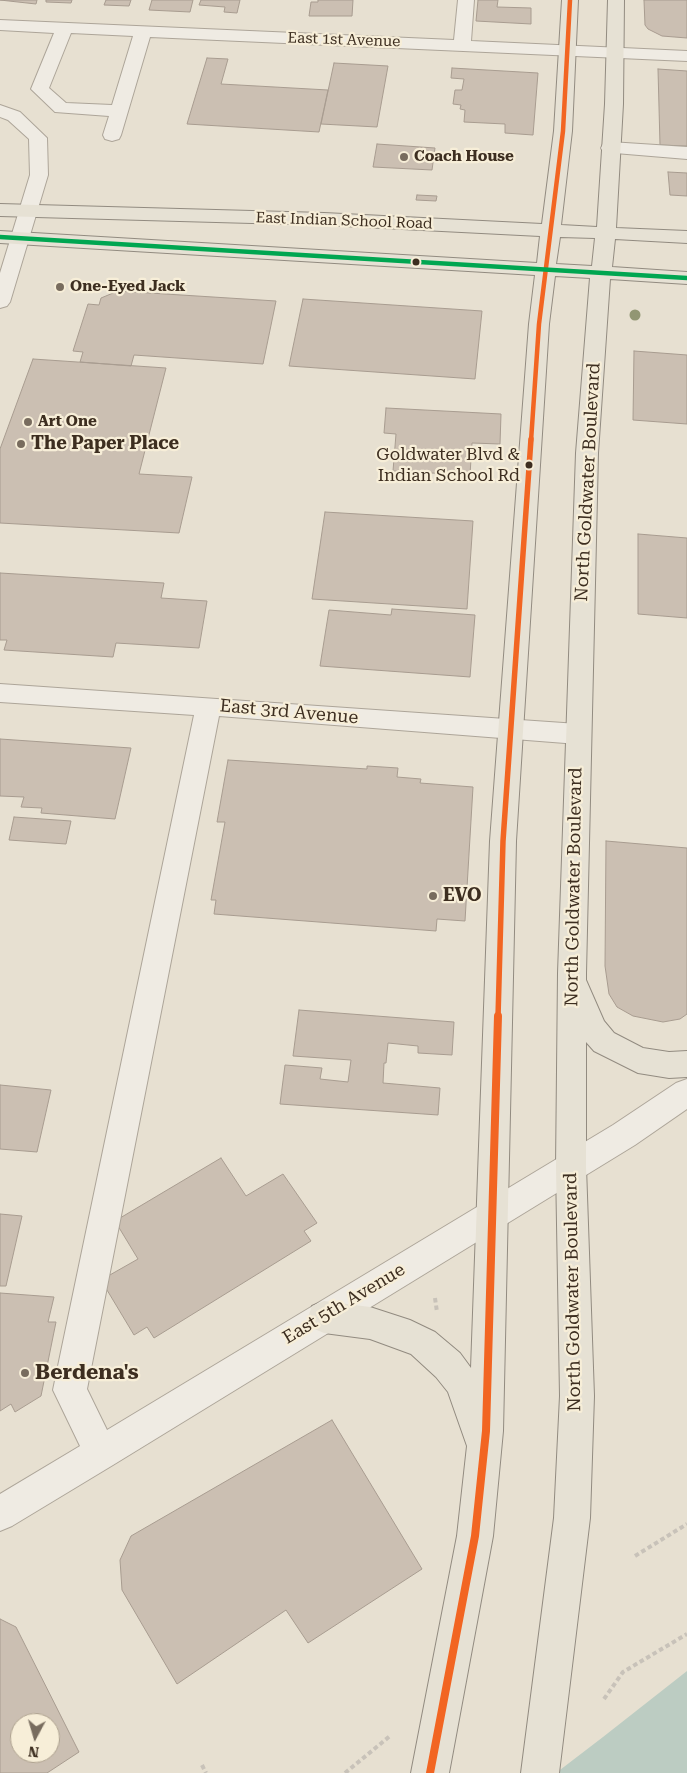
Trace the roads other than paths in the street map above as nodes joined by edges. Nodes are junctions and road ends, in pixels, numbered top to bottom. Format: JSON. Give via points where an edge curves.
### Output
{"nodes":[{"id":1,"x":466,"y":0,"type":"edge"},
{"id":2,"x":570,"y":0,"type":"edge"},
{"id":3,"x":616,"y":0,"type":"edge"},
{"id":4,"x":0,"y":25,"type":"edge"},
{"id":5,"x":64,"y":28,"type":"junction"},
{"id":6,"x":143,"y":32,"type":"junction"},
{"id":7,"x":462,"y":46,"type":"junction"},
{"id":8,"x":569,"y":51,"type":"junction"},
{"id":9,"x":616,"y":53,"type":"junction"},
{"id":10,"x":687,"y":56,"type":"edge"},
{"id":11,"x":0,"y":110,"type":"edge"},
{"id":12,"x":118,"y":111,"type":"junction"},
{"id":13,"x":112,"y":135,"type":"dead end"},
{"id":14,"x":610,"y":148,"type":"junction"},
{"id":15,"x":687,"y":153,"type":"edge"},
{"id":16,"x":0,"y":210,"type":"edge"},
{"id":17,"x":29,"y":211,"type":"junction"},
{"id":18,"x":550,"y":230,"type":"junction"},
{"id":19,"x":606,"y":233,"type":"junction"},
{"id":20,"x":0,"y":237,"type":"edge"},
{"id":21,"x":687,"y":237,"type":"edge"},
{"id":22,"x":21,"y":238,"type":"junction"},
{"id":23,"x":545,"y":268,"type":"junction"},
{"id":24,"x":601,"y":272,"type":"junction"},
{"id":25,"x":687,"y":278,"type":"edge"},
{"id":26,"x":0,"y":302,"type":"edge"},
{"id":27,"x":0,"y":693,"type":"edge"},
{"id":28,"x":208,"y":706,"type":"junction"},
{"id":29,"x":510,"y":730,"type":"junction"},
{"id":30,"x":578,"y":734,"type":"junction"},
{"id":31,"x":572,"y":973,"type":"junction"},
{"id":32,"x":687,"y":1064,"type":"edge"},
{"id":33,"x":687,"y":1092,"type":"edge"},
{"id":34,"x":571,"y":1167,"type":"junction"},
{"id":35,"x":491,"y":1215,"type":"junction"},
{"id":36,"x":324,"y":1316,"type":"junction"},
{"id":37,"x":484,"y":1447,"type":"junction"},
{"id":38,"x":101,"y":1453,"type":"junction"},
{"id":39,"x":0,"y":1514,"type":"edge"},
{"id":40,"x":430,"y":1773,"type":"edge"},
{"id":41,"x":540,"y":1773,"type":"edge"}],
"edges":[{"from":1,"to":7,"type":"street"},
{"from":2,"to":8,"type":"main road"},
{"from":3,"to":9,"type":"main road","name":"North Goldwater Boulevard"},
{"from":4,"to":5,"type":"street","name":"East 1st Avenue"},
{"from":5,"to":6,"type":"street","name":"East 1st Avenue"},
{"from":5,"to":12,"type":"street","via":[[40,89],[60,108]]},
{"from":6,"to":7,"type":"street","name":"East 1st Avenue"},
{"from":6,"to":12,"type":"street"},
{"from":7,"to":8,"type":"street","name":"East 1st Avenue"},
{"from":8,"to":9,"type":"street","name":"East 1st Avenue"},
{"from":8,"to":18,"type":"main road"},
{"from":9,"to":10,"type":"street","name":"East 1st Avenue"},
{"from":9,"to":14,"type":"main road","name":"North Goldwater Boulevard"},
{"from":11,"to":17,"type":"street","via":[[14,116],[38,138],[39,175]]},
{"from":12,"to":13,"type":"street"},
{"from":14,"to":15,"type":"street"},
{"from":14,"to":19,"type":"main road","name":"North Goldwater Boulevard"},
{"from":16,"to":17,"type":"main road","name":"East Indian School Road"},
{"from":17,"to":18,"type":"main road","name":"East Indian School Road","via":[[332,219]]},
{"from":17,"to":22,"type":"street"},
{"from":18,"to":19,"type":"main road","name":"East Indian School Road"},
{"from":18,"to":23,"type":"main road"},
{"from":19,"to":21,"type":"main road","name":"East Indian School Road"},
{"from":19,"to":24,"type":"main road","name":"North Goldwater Boulevard"},
{"from":20,"to":22,"type":"main road","name":"East Indian School Road"},
{"from":22,"to":23,"type":"main road","name":"East Indian School Road"},
{"from":22,"to":26,"type":"street"},
{"from":23,"to":24,"type":"main road","name":"East Indian School Road"},
{"from":23,"to":29,"type":"main road"},
{"from":24,"to":25,"type":"main road","name":"East Indian School Road"},
{"from":24,"to":30,"type":"main road","name":"North Goldwater Boulevard","via":[[587,453]]},
{"from":27,"to":28,"type":"street","name":"East 3rd Avenue"},
{"from":28,"to":29,"type":"street","name":"East 3rd Avenue"},
{"from":28,"to":38,"type":"street","via":[[70,1390]]},
{"from":29,"to":30,"type":"street","name":"East 3rd Avenue"},
{"from":29,"to":35,"type":"main road","via":[[503,841]]},
{"from":30,"to":31,"type":"main road","name":"North Goldwater Boulevard"},
{"from":31,"to":32,"type":"main road","via":[[592,1028],[604,1042],[638,1060],[669,1066]]},
{"from":31,"to":34,"type":"main road","name":"North Goldwater Boulevard"},
{"from":33,"to":34,"type":"street","name":"East 5th Avenue"},
{"from":34,"to":35,"type":"street","name":"East 5th Avenue"},
{"from":34,"to":41,"type":"main road","name":"North Goldwater Boulevard","via":[[577,1396],[572,1518]]},
{"from":35,"to":36,"type":"street","name":"East 5th Avenue"},
{"from":35,"to":37,"type":"main road"},
{"from":36,"to":37,"type":"main road","via":[[370,1323],[423,1343],[448,1365],[461,1382]]},
{"from":36,"to":38,"type":"street","name":"East 5th Avenue"},
{"from":37,"to":40,"type":"main road","via":[[475,1536]]},
{"from":38,"to":39,"type":"street","name":"East 5th Avenue"}]}
